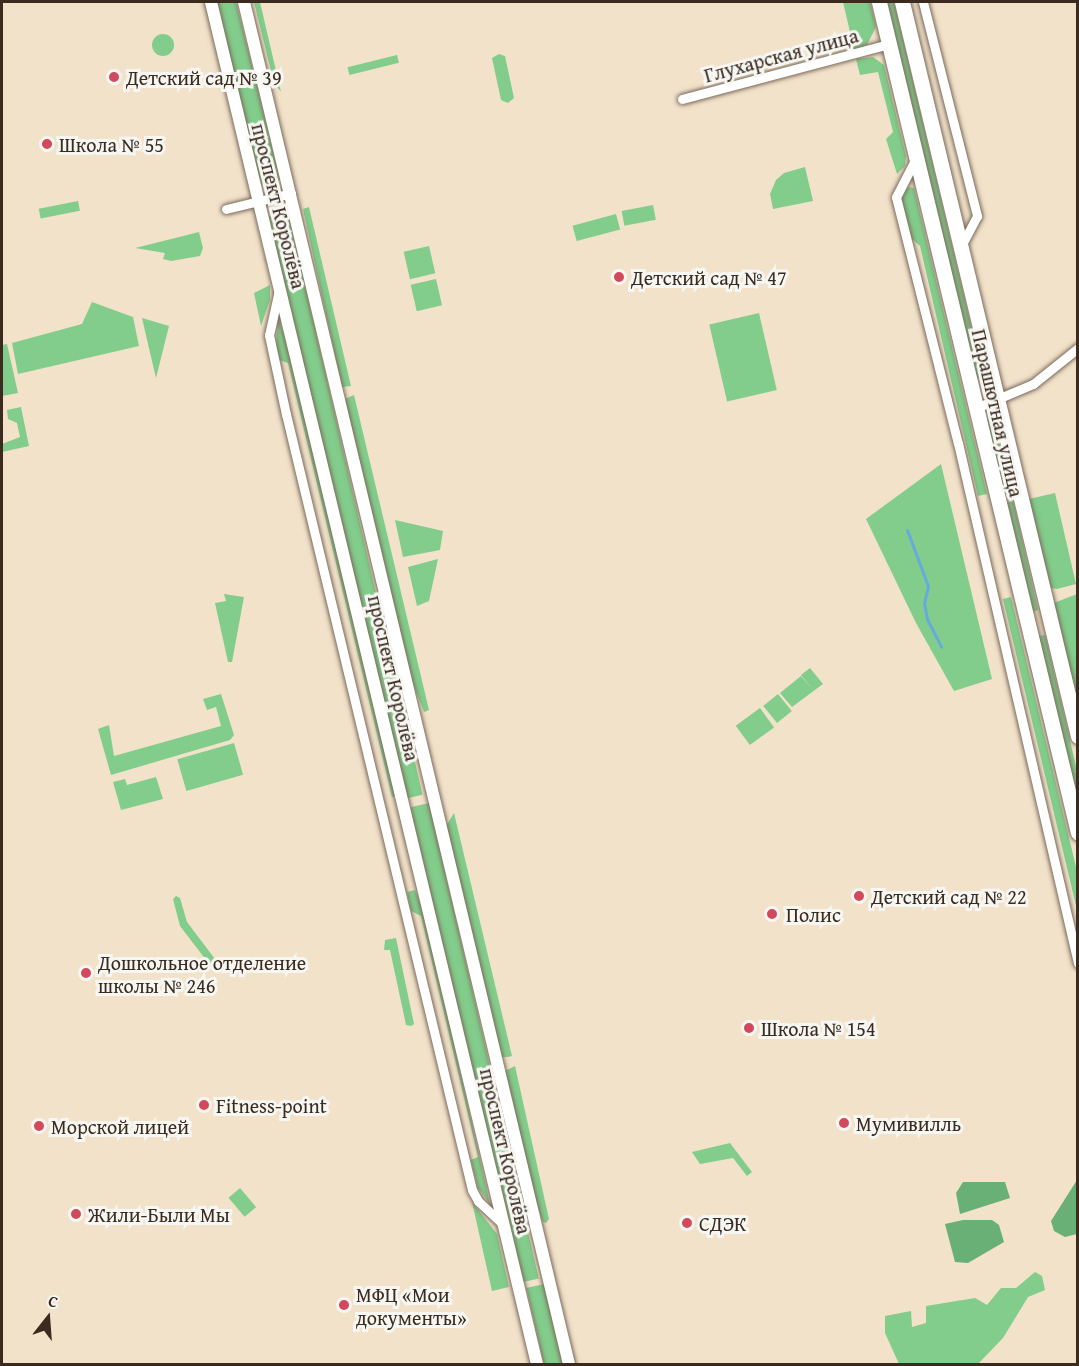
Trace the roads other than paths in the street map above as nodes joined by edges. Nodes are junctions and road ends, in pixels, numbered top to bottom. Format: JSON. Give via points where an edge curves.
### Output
{"nodes":[{"id":1,"x":211,"y":2,"type":"edge"},
{"id":2,"x":244,"y":2,"type":"edge"},
{"id":3,"x":879,"y":2,"type":"edge"},
{"id":4,"x":902,"y":2,"type":"edge"},
{"id":5,"x":923,"y":2,"type":"edge"},
{"id":6,"x":889,"y":44,"type":"junction"},
{"id":7,"x":682,"y":99,"type":"dead end"},
{"id":8,"x":916,"y":158,"type":"junction"},
{"id":9,"x":291,"y":193,"type":"junction"},
{"id":10,"x":258,"y":202,"type":"junction"},
{"id":11,"x":226,"y":209,"type":"dead end"},
{"id":12,"x":961,"y":246,"type":"junction"},
{"id":13,"x":279,"y":290,"type":"junction"},
{"id":14,"x":1077,"y":348,"type":"edge"},
{"id":15,"x":997,"y":401,"type":"junction"},
{"id":16,"x":976,"y":408,"type":"junction"},
{"id":17,"x":1051,"y":626,"type":"junction"},
{"id":18,"x":1029,"y":633,"type":"junction"},
{"id":19,"x":1077,"y":736,"type":"edge"},
{"id":20,"x":1077,"y":833,"type":"edge"},
{"id":21,"x":1077,"y":963,"type":"edge"},
{"id":22,"x":502,"y":1222,"type":"junction"},
{"id":23,"x":537,"y":1365,"type":"edge"},
{"id":24,"x":569,"y":1365,"type":"edge"}],
"edges":[{"from":1,"to":10,"type":"street","name":"проспект Королёва"},
{"from":2,"to":9,"type":"street","name":"проспект Королёва"},
{"from":3,"to":6,"type":"main road","name":"Парашютная улица"},
{"from":4,"to":12,"type":"main road","name":"Парашютная улица"},
{"from":5,"to":12,"type":"street","via":[[977,216]]},
{"from":6,"to":7,"type":"street","name":"Глухарская улица"},
{"from":6,"to":8,"type":"main road","name":"Парашютная улица"},
{"from":8,"to":16,"type":"main road","name":"Парашютная улица"},
{"from":8,"to":21,"type":"street","via":[[896,197],[960,454]]},
{"from":9,"to":10,"type":"street"},
{"from":9,"to":24,"type":"street","name":"проспект Королёва"},
{"from":10,"to":11,"type":"street"},
{"from":10,"to":13,"type":"street","name":"проспект Королёва"},
{"from":12,"to":15,"type":"main road","name":"Парашютная улица"},
{"from":13,"to":22,"type":"street","name":"проспект Королёва"},
{"from":13,"to":22,"type":"street","via":[[269,335],[291,436],[472,1190],[478,1202]]},
{"from":14,"to":15,"type":"street","via":[[1033,384]]},
{"from":15,"to":16,"type":"street"},
{"from":15,"to":17,"type":"main road","name":"Парашютная улица"},
{"from":16,"to":18,"type":"main road","name":"Парашютная улица"},
{"from":17,"to":18,"type":"main road","via":[[1039,621]]},
{"from":17,"to":19,"type":"main road","name":"Парашютная улица"},
{"from":18,"to":20,"type":"main road","name":"Парашютная улица"},
{"from":22,"to":23,"type":"street","name":"проспект Королёва"}]}
